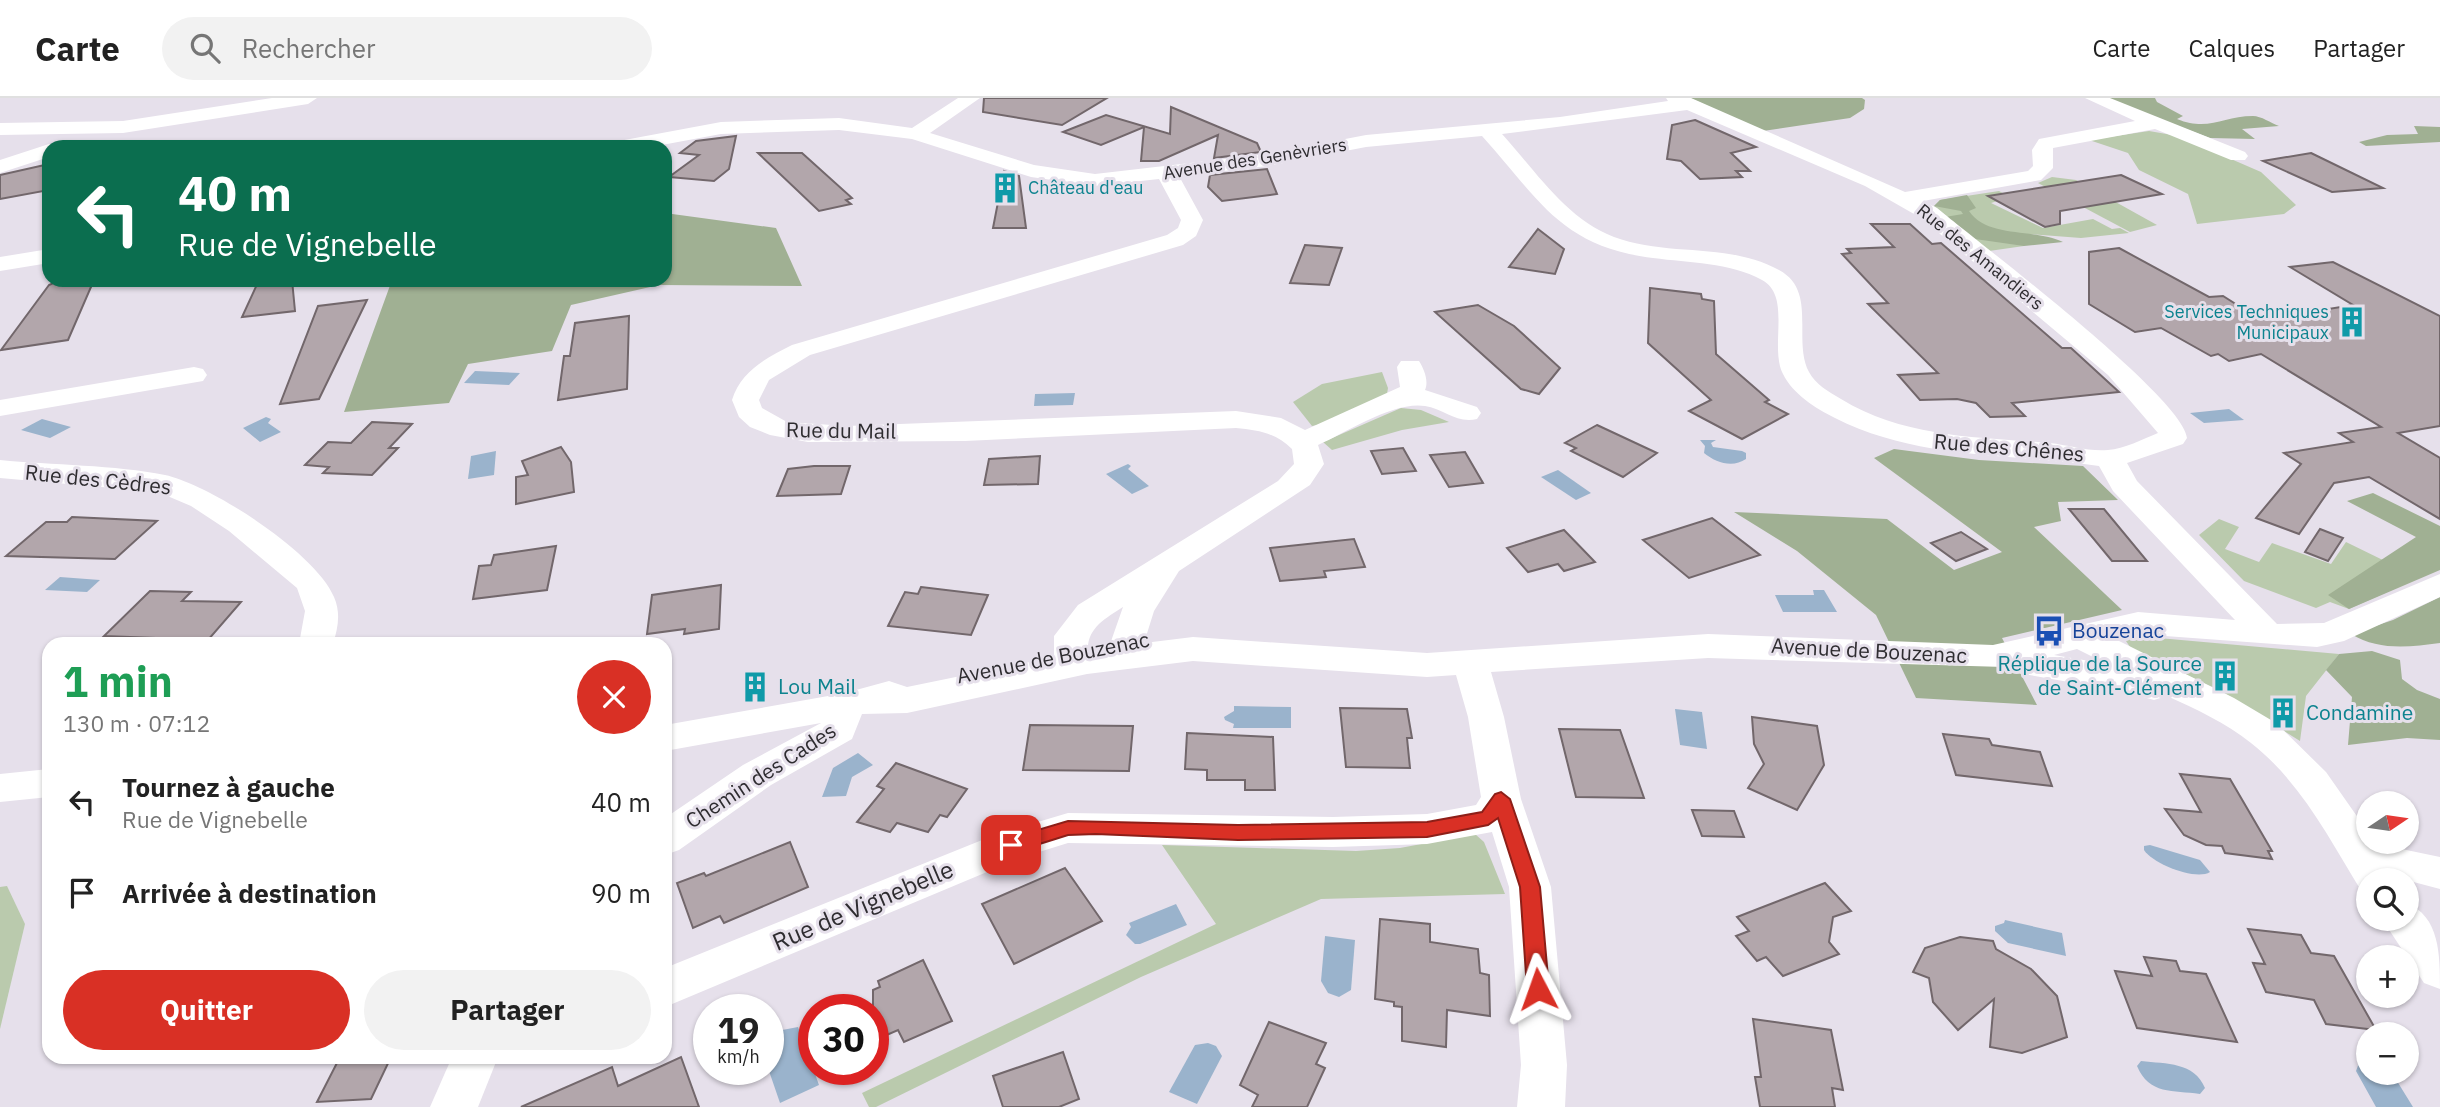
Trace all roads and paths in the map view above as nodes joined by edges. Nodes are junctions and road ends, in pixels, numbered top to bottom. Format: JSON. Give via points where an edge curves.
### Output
{"nodes":[{"id":1,"x":308,"y":98,"type":"edge"},
{"id":2,"x":971,"y":98,"type":"edge"},
{"id":3,"x":2094,"y":98,"type":"edge"},
{"id":4,"x":1682,"y":101,"type":"edge"},
{"id":5,"x":2157,"y":123,"type":"junction"},
{"id":6,"x":0,"y":130,"type":"edge"},
{"id":7,"x":1488,"y":131,"type":"junction"},
{"id":8,"x":915,"y":134,"type":"junction"},
{"id":9,"x":52,"y":140,"type":"edge"},
{"id":10,"x":70,"y":140,"type":"edge"},
{"id":11,"x":656,"y":140,"type":"edge"},
{"id":12,"x":42,"y":150,"type":"edge"},
{"id":13,"x":2238,"y":156,"type":"dead end"},
{"id":14,"x":0,"y":167,"type":"edge"},
{"id":15,"x":1167,"y":174,"type":"junction"},
{"id":16,"x":1905,"y":198,"type":"junction"},
{"id":17,"x":42,"y":257,"type":"edge"},
{"id":18,"x":0,"y":264,"type":"edge"},
{"id":19,"x":1410,"y":367,"type":"dead end"},
{"id":20,"x":194,"y":375,"type":"dead end"},
{"id":21,"x":1402,"y":398,"type":"junction"},
{"id":22,"x":0,"y":408,"type":"edge"},
{"id":23,"x":1467,"y":413,"type":"dead end"},
{"id":24,"x":1303,"y":442,"type":"junction"},
{"id":25,"x":2110,"y":459,"type":"junction"},
{"id":26,"x":0,"y":469,"type":"edge"},
{"id":27,"x":2177,"y":543,"type":"junction"},
{"id":28,"x":1172,"y":563,"type":"junction"},
{"id":29,"x":2440,"y":583,"type":"edge"},
{"id":30,"x":2226,"y":630,"type":"junction"},
{"id":31,"x":2267,"y":634,"type":"junction"},
{"id":32,"x":2084,"y":635,"type":"junction"},
{"id":33,"x":317,"y":637,"type":"edge"},
{"id":34,"x":1126,"y":648,"type":"junction"},
{"id":35,"x":1993,"y":657,"type":"junction"},
{"id":36,"x":1072,"y":659,"type":"junction"},
{"id":37,"x":1460,"y":664,"type":"junction"},
{"id":38,"x":2127,"y":670,"type":"junction"},
{"id":39,"x":857,"y":704,"type":"junction"},
{"id":40,"x":672,"y":737,"type":"edge"},
{"id":41,"x":42,"y":784,"type":"edge"},
{"id":42,"x":0,"y":788,"type":"edge"},
{"id":43,"x":1501,"y":799,"type":"junction"},
{"id":44,"x":672,"y":834,"type":"edge"},
{"id":45,"x":2369,"y":868,"type":"edge"},
{"id":46,"x":2419,"y":872,"type":"edge"},
{"id":47,"x":2440,"y":873,"type":"edge"},
{"id":48,"x":2412,"y":931,"type":"edge"},
{"id":49,"x":2440,"y":970,"type":"edge"},
{"id":50,"x":672,"y":985,"type":"edge"},
{"id":51,"x":1541,"y":1107,"type":"edge"}],
"edges":[{"from":1,"to":10,"type":"street"},
{"from":2,"to":8,"type":"street"},
{"from":3,"to":5,"type":"street"},
{"from":4,"to":7,"type":"street","name":"Avenue des Genèvriers"},
{"from":4,"to":16,"type":"street","name":"Rue des Amandiers"},
{"from":5,"to":13,"type":"street"},
{"from":5,"to":16,"type":"street","via":[[2046,143],[2041,172],[2020,180]]},
{"from":6,"to":9,"type":"street"},
{"from":7,"to":15,"type":"street","name":"Avenue des Genèvriers","via":[[1366,141]]},
{"from":7,"to":25,"type":"street","name":"Rue des Chênes","via":[[1587,233],[1611,242],[1748,265],[1780,281],[1788,292],[1792,365],[1808,389],[1857,419],[1955,447],[2054,451]]},
{"from":8,"to":11,"type":"street","name":"Avenue des Genèvriers","via":[[861,125],[782,123]]},
{"from":8,"to":15,"type":"street","name":"Avenue des Genèvriers","via":[[1014,166],[1071,178]]},
{"from":12,"to":14,"type":"street"},
{"from":15,"to":24,"type":"street","name":"Rue du Mail","via":[[1192,220],[1188,231],[1175,240],[801,351],[770,366],[748,386],[751,415],[772,429],[808,434],[1255,421],[1281,428]]},
{"from":16,"to":25,"type":"street","name":"Rue des Amandiers","via":[[1980,253],[2117,369],[2172,428],[2173,438]]},
{"from":17,"to":18,"type":"street"},
{"from":19,"to":21,"type":"street","via":[[1413,389]]},
{"from":20,"to":22,"type":"street"},
{"from":21,"to":23,"type":"street","via":[[1430,398]]},
{"from":21,"to":24,"type":"street"},
{"from":24,"to":28,"type":"street","via":[[1309,463],[1305,473]]},
{"from":25,"to":27,"type":"street","name":"Rue des Chênes","via":[[2124,485]]},
{"from":26,"to":33,"type":"street","name":"Rue des Cèdres","via":[[162,483],[185,490],[309,582],[323,611]]},
{"from":27,"to":30,"type":"street","via":[[2212,592]]},
{"from":27,"to":31,"type":"street","name":"Rue des Chênes"},
{"from":28,"to":34,"type":"street","via":[[1144,596]]},
{"from":28,"to":36,"type":"street","via":[[1090,613],[1073,631],[1068,645]]},
{"from":29,"to":31,"type":"street","name":"Avenue de Bouzenac","via":[[2332,633],[2302,637]]},
{"from":30,"to":31,"type":"street","name":"Avenue de Bouzenac"},
{"from":30,"to":32,"type":"street","name":"Avenue de Bouzenac","via":[[2138,623]]},
{"from":32,"to":35,"type":"street","name":"Avenue de Bouzenac","via":[[2027,653]]},
{"from":32,"to":38,"type":"street","via":[[2071,650],[2084,662]]},
{"from":34,"to":36,"type":"street","name":"Avenue de Bouzenac"},
{"from":34,"to":37,"type":"street","name":"Avenue de Bouzenac"},
{"from":35,"to":37,"type":"street","name":"Avenue de Bouzenac","via":[[1708,646]]},
{"from":35,"to":38,"type":"street"},
{"from":36,"to":39,"type":"street","name":"Avenue de Bouzenac","via":[[956,692]]},
{"from":37,"to":43,"type":"street","via":[[1486,717]]},
{"from":38,"to":45,"type":"street","via":[[2263,732],[2296,762]]},
{"from":39,"to":40,"type":"street","name":"Avenue de Bouzenac"},
{"from":39,"to":44,"type":"street","name":"Chemin des Cades","via":[[839,730],[757,775]]},
{"from":41,"to":42,"type":"street"},
{"from":43,"to":50,"type":"street","name":"Rue de Vignebelle","via":[[1488,818],[1427,830],[1238,832],[1096,827],[1047,832]]},
{"from":43,"to":51,"type":"street","via":[[1530,887],[1544,1065]]},
{"from":46,"to":47,"type":"street"},
{"from":48,"to":49,"type":"street"}]}
